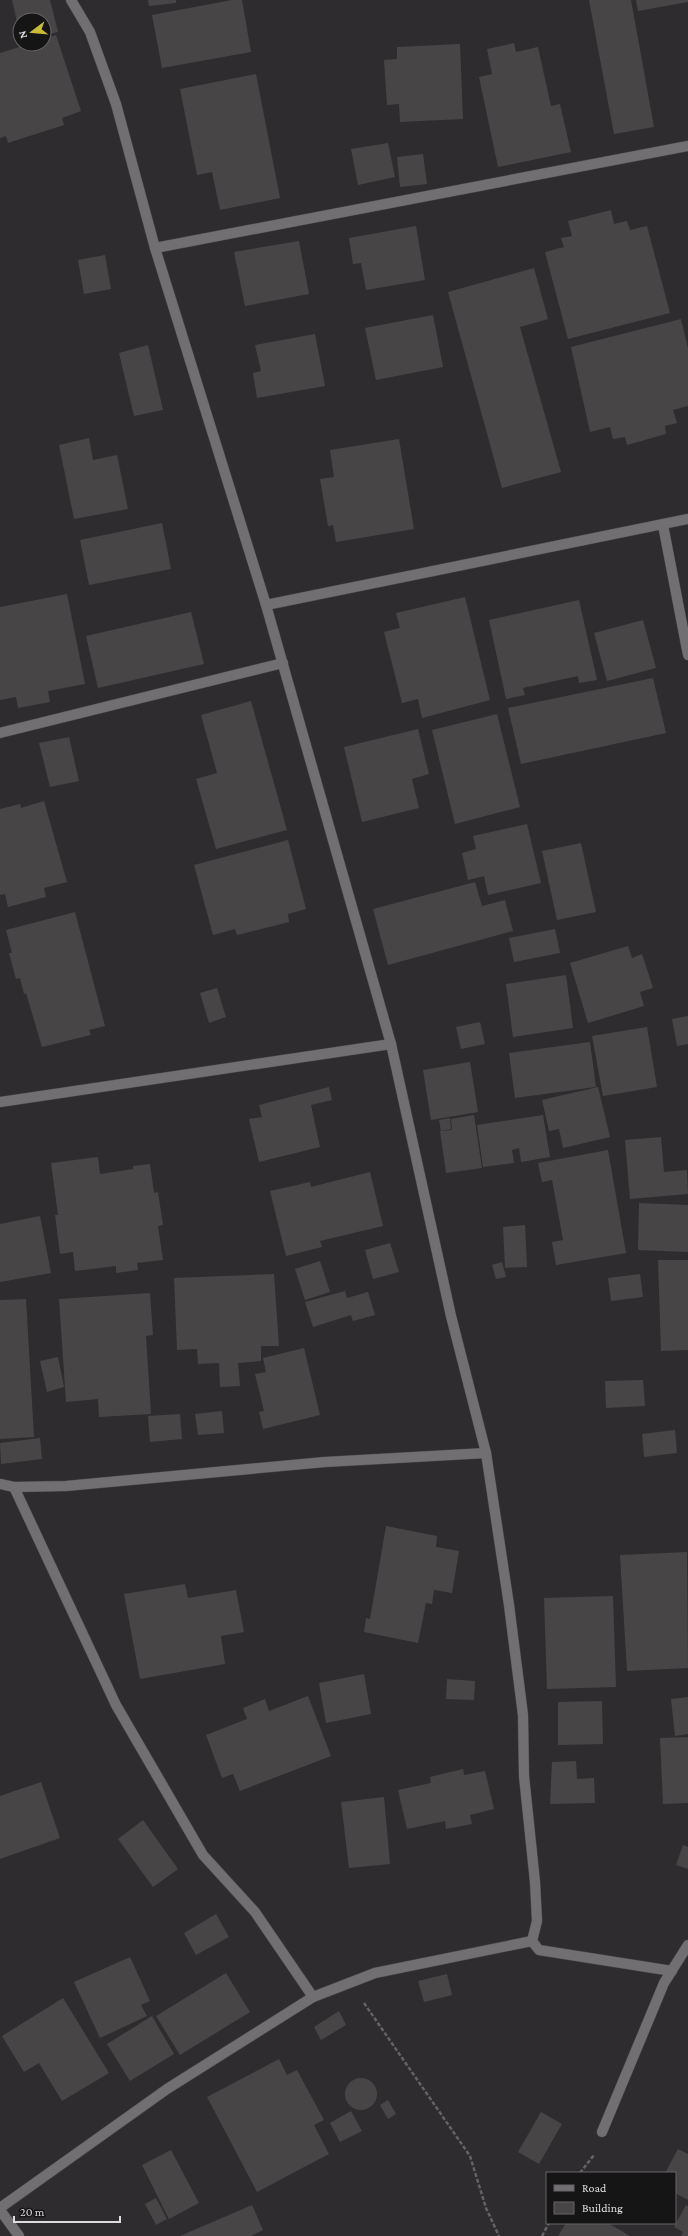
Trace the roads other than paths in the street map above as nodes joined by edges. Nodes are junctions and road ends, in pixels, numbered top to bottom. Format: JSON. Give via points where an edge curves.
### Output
{"nodes":[{"id":1,"x":71,"y":0,"type":"edge"},
{"id":2,"x":688,"y":146,"type":"edge"},
{"id":3,"x":155,"y":248,"type":"junction"},
{"id":4,"x":688,"y":519,"type":"edge"},
{"id":5,"x":663,"y":525,"type":"junction"},
{"id":6,"x":266,"y":605,"type":"junction"},
{"id":7,"x":688,"y":655,"type":"edge"},
{"id":8,"x":283,"y":664,"type":"junction"},
{"id":9,"x":0,"y":733,"type":"edge"},
{"id":10,"x":391,"y":1044,"type":"junction"},
{"id":11,"x":0,"y":1102,"type":"edge"},
{"id":12,"x":486,"y":1453,"type":"junction"},
{"id":13,"x":0,"y":1484,"type":"edge"},
{"id":14,"x":14,"y":1487,"type":"junction"},
{"id":15,"x":532,"y":1941,"type":"junction"},
{"id":16,"x":688,"y":1945,"type":"edge"},
{"id":17,"x":672,"y":1971,"type":"junction"},
{"id":18,"x":314,"y":1997,"type":"junction"},
{"id":19,"x":602,"y":2132,"type":"dead end"},
{"id":20,"x":0,"y":2209,"type":"edge"},
{"id":21,"x":19,"y":2236,"type":"edge"}],
"edges":[{"from":1,"to":3,"type":"street","via":[[90,32],[116,104]]},
{"from":2,"to":3,"type":"street"},
{"from":3,"to":6,"type":"street"},
{"from":4,"to":5,"type":"street"},
{"from":5,"to":6,"type":"street"},
{"from":5,"to":7,"type":"street"},
{"from":6,"to":8,"type":"street"},
{"from":8,"to":9,"type":"street"},
{"from":8,"to":10,"type":"street"},
{"from":10,"to":11,"type":"street"},
{"from":10,"to":12,"type":"street","via":[[451,1316]]},
{"from":12,"to":14,"type":"street","via":[[325,1462],[74,1486]]},
{"from":12,"to":15,"type":"street","via":[[510,1605],[523,1715],[524,1776],[537,1920]]},
{"from":13,"to":14,"type":"street"},
{"from":14,"to":18,"type":"street","via":[[116,1705],[203,1855],[255,1912]]},
{"from":15,"to":17,"type":"street","via":[[539,1950]]},
{"from":15,"to":18,"type":"street","via":[[375,1973]]},
{"from":16,"to":17,"type":"street"},
{"from":17,"to":19,"type":"street","via":[[664,1983]]},
{"from":18,"to":20,"type":"street","via":[[167,2089]]},
{"from":20,"to":21,"type":"street"}]}
